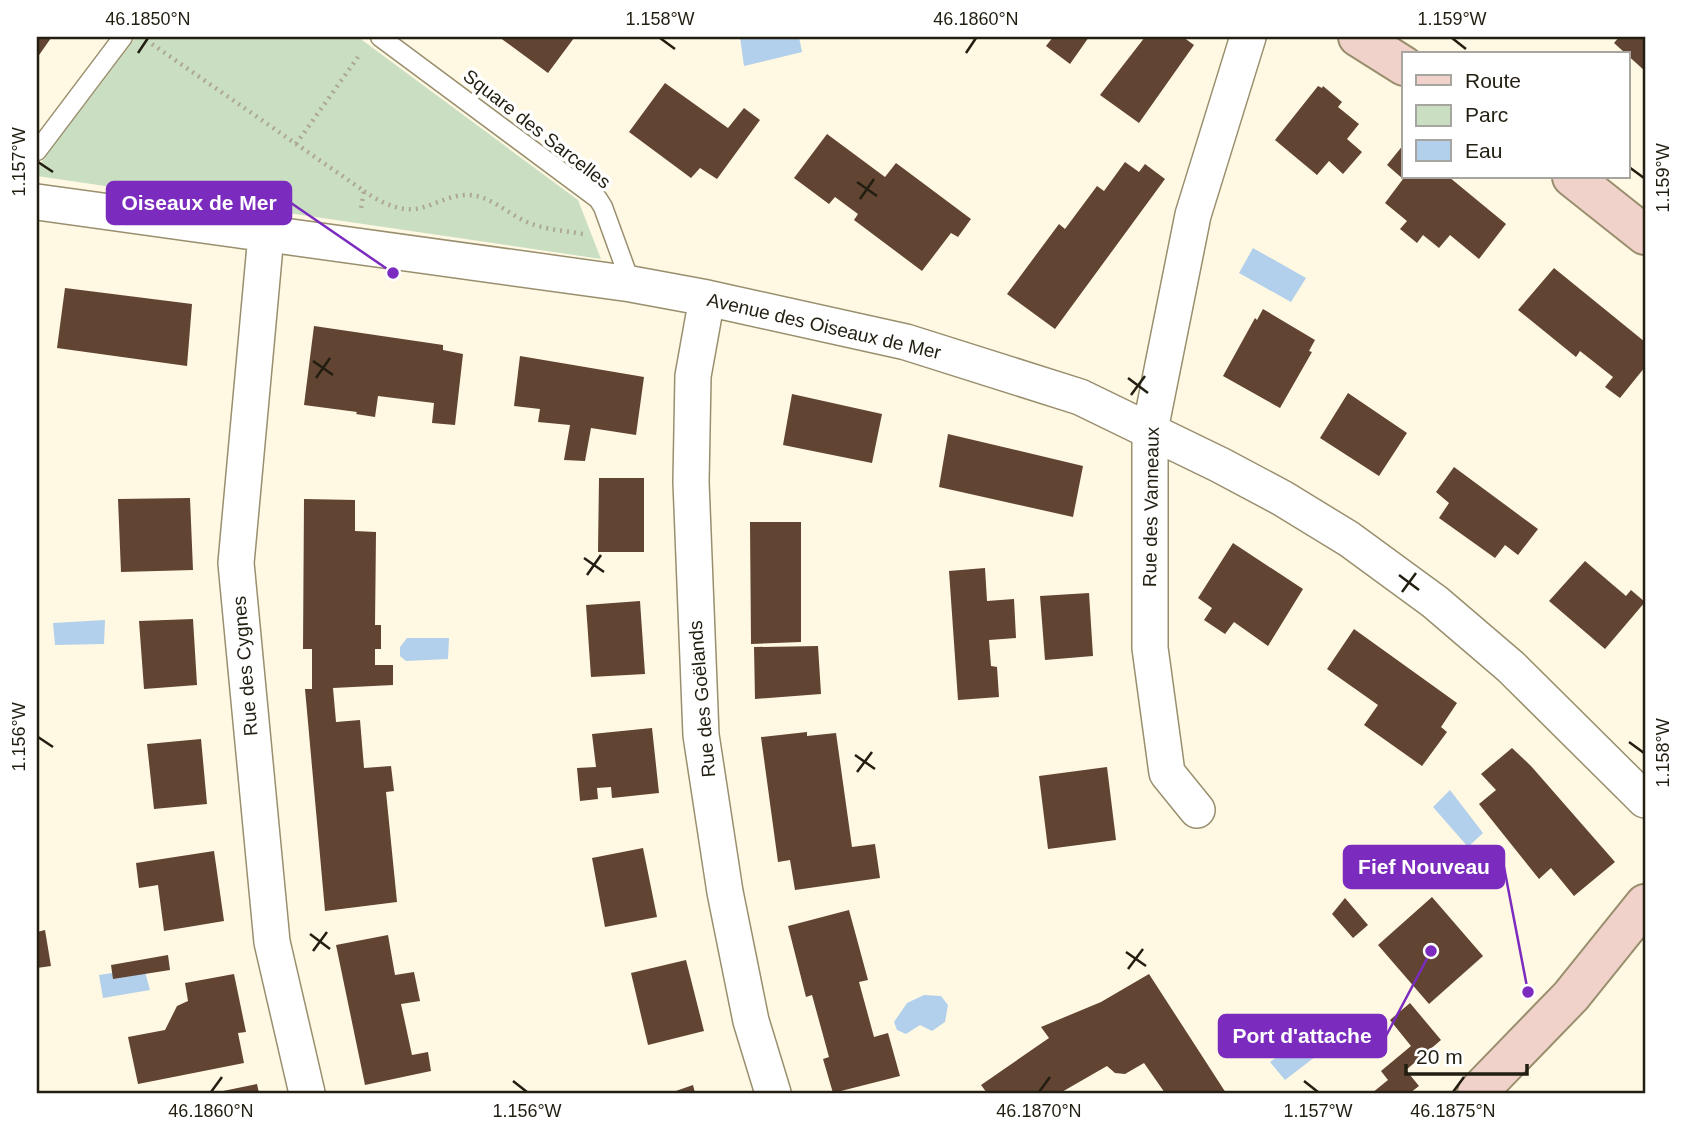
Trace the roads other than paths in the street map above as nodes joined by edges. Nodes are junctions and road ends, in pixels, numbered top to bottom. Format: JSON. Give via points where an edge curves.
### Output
{"nodes":[{"id":1,"x":123,"y":37,"type":"edge"},
{"id":2,"x":1248,"y":37,"type":"edge"},
{"id":3,"x":1358,"y":37,"type":"edge"},
{"id":4,"x":373,"y":42,"type":"edge"},
{"id":5,"x":1402,"y":65,"type":"edge"},
{"id":6,"x":37,"y":152,"type":"edge"},
{"id":7,"x":1573,"y":178,"type":"edge"},
{"id":8,"x":37,"y":202,"type":"edge"},
{"id":9,"x":266,"y":235,"type":"junction"},
{"id":10,"x":1645,"y":235,"type":"edge"},
{"id":11,"x":631,"y":284,"type":"junction"},
{"id":12,"x":707,"y":298,"type":"junction"},
{"id":13,"x":1150,"y":430,"type":"junction"},
{"id":14,"x":1645,"y":800,"type":"edge"},
{"id":15,"x":1197,"y":810,"type":"dead end"},
{"id":16,"x":1645,"y":904,"type":"edge"},
{"id":17,"x":306,"y":1093,"type":"edge"},
{"id":18,"x":773,"y":1093,"type":"edge"},
{"id":19,"x":1477,"y":1093,"type":"edge"}],
"edges":[{"from":1,"to":6,"type":"lane"},
{"from":2,"to":13,"type":"street","name":"Rue des Vanneaux","via":[[1193,215]]},
{"from":3,"to":5,"type":"street"},
{"from":4,"to":11,"type":"lane","name":"Square des Sarcelles","via":[[588,190],[603,207]]},
{"from":7,"to":10,"type":"street"},
{"from":8,"to":9,"type":"street","name":"Avenue des Oiseaux de Mer"},
{"from":9,"to":11,"type":"street","name":"Avenue des Oiseaux de Mer"},
{"from":9,"to":17,"type":"street","name":"Rue des Cygnes","via":[[236,563],[272,942]]},
{"from":11,"to":12,"type":"street","name":"Avenue des Oiseaux de Mer"},
{"from":12,"to":13,"type":"street","name":"Avenue des Oiseaux de Mer","via":[[906,342],[1080,397]]},
{"from":12,"to":18,"type":"street","name":"Rue des Goëlands","via":[[694,376],[692,469],[701,735],[748,1008]]},
{"from":13,"to":14,"type":"street","name":"Avenue des Oiseaux de Mer","via":[[1282,498],[1435,602],[1511,667]]},
{"from":13,"to":15,"type":"street","name":"Rue des Vanneaux","via":[[1150,648],[1167,773]]},
{"from":16,"to":19,"type":"street","via":[[1571,996]]}]}
